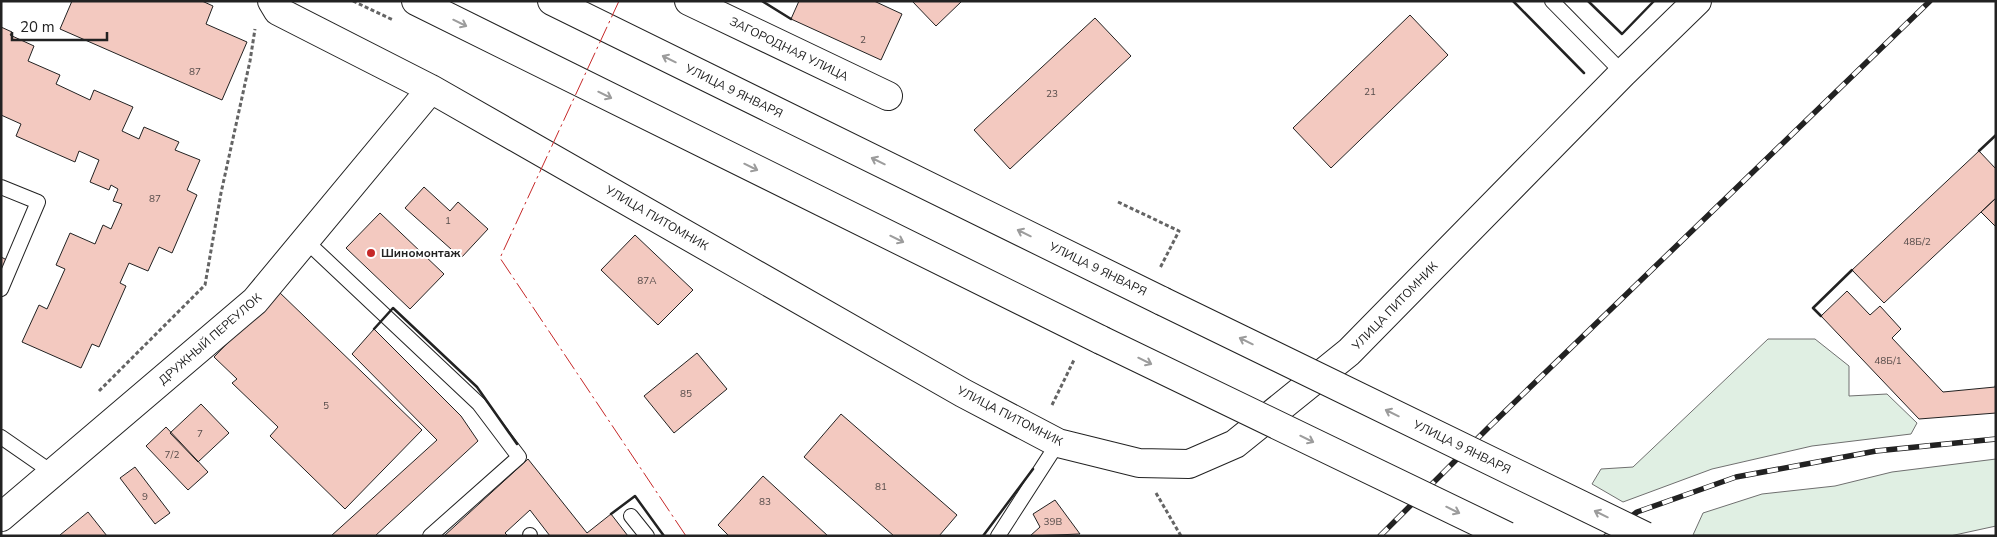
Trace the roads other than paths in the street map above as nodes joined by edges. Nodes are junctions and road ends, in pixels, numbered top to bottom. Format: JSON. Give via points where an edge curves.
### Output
{"nodes":[{"id":1,"x":272,"y":1,"type":"edge"},
{"id":2,"x":416,"y":1,"type":"edge"},
{"id":3,"x":552,"y":1,"type":"edge"},
{"id":4,"x":690,"y":1,"type":"edge"},
{"id":5,"x":1552,"y":1,"type":"edge"},
{"id":6,"x":1697,"y":1,"type":"edge"},
{"id":7,"x":1623,"y":73,"type":"junction"},
{"id":8,"x":431,"y":89,"type":"junction"},
{"id":9,"x":888,"y":96,"type":"dead end"},
{"id":10,"x":1,"y":187,"type":"edge"},
{"id":11,"x":306,"y":241,"type":"junction"},
{"id":12,"x":1,"y":290,"type":"edge"},
{"id":13,"x":1,"y":437,"type":"edge"},
{"id":14,"x":1058,"y":443,"type":"junction"},
{"id":15,"x":53,"y":473,"type":"junction"},
{"id":16,"x":631,"y":516,"type":"dead end"},
{"id":17,"x":1,"y":517,"type":"edge"},
{"id":18,"x":430,"y":536,"type":"edge"},
{"id":19,"x":647,"y":536,"type":"edge"},
{"id":20,"x":998,"y":536,"type":"edge"},
{"id":21,"x":1507,"y":536,"type":"edge"},
{"id":22,"x":1645,"y":536,"type":"edge"}],
"edges":[{"from":1,"to":8,"type":"street","name":"УЛИЦА ПИТОМНИК","via":[[278,11]]},
{"from":2,"to":21,"type":"street","one_way":true,"bridge":true,"via":[[1101,340]]},
{"from":22,"to":3,"type":"street","name":"УЛИЦА 9 ЯНВАРЯ","one_way":true,"bridge":true},
{"from":4,"to":9,"type":"street","name":"ЗАГОРОДНАЯ УЛИЦА"},
{"from":5,"to":7,"type":"lane"},
{"from":6,"to":7,"type":"street","name":"УЛИЦА ПИТОМНИК"},
{"from":7,"to":14,"type":"street","name":"УЛИЦА ПИТОМНИК","via":[[1349,352],[1235,444],[1189,464],[1139,463]]},
{"from":8,"to":11,"type":"street","name":"ДРУЖНЫЙ ПЕРЕУЛОК"},
{"from":8,"to":14,"type":"street","name":"УЛИЦА ПИТОМНИК","via":[[963,393]]},
{"from":10,"to":12,"type":"lane","via":[[38,202]]},
{"from":11,"to":15,"type":"street","name":"ДРУЖНЫЙ ПЕРЕУЛОК","via":[[255,301]]},
{"from":11,"to":18,"type":"lane","via":[[479,404],[519,457]]},
{"from":13,"to":15,"type":"lane"},
{"from":14,"to":20,"type":"lane"},
{"from":15,"to":17,"type":"street","name":"ДРУЖНЫЙ ПЕРЕУЛОК"},
{"from":16,"to":19,"type":"lane"}]}
